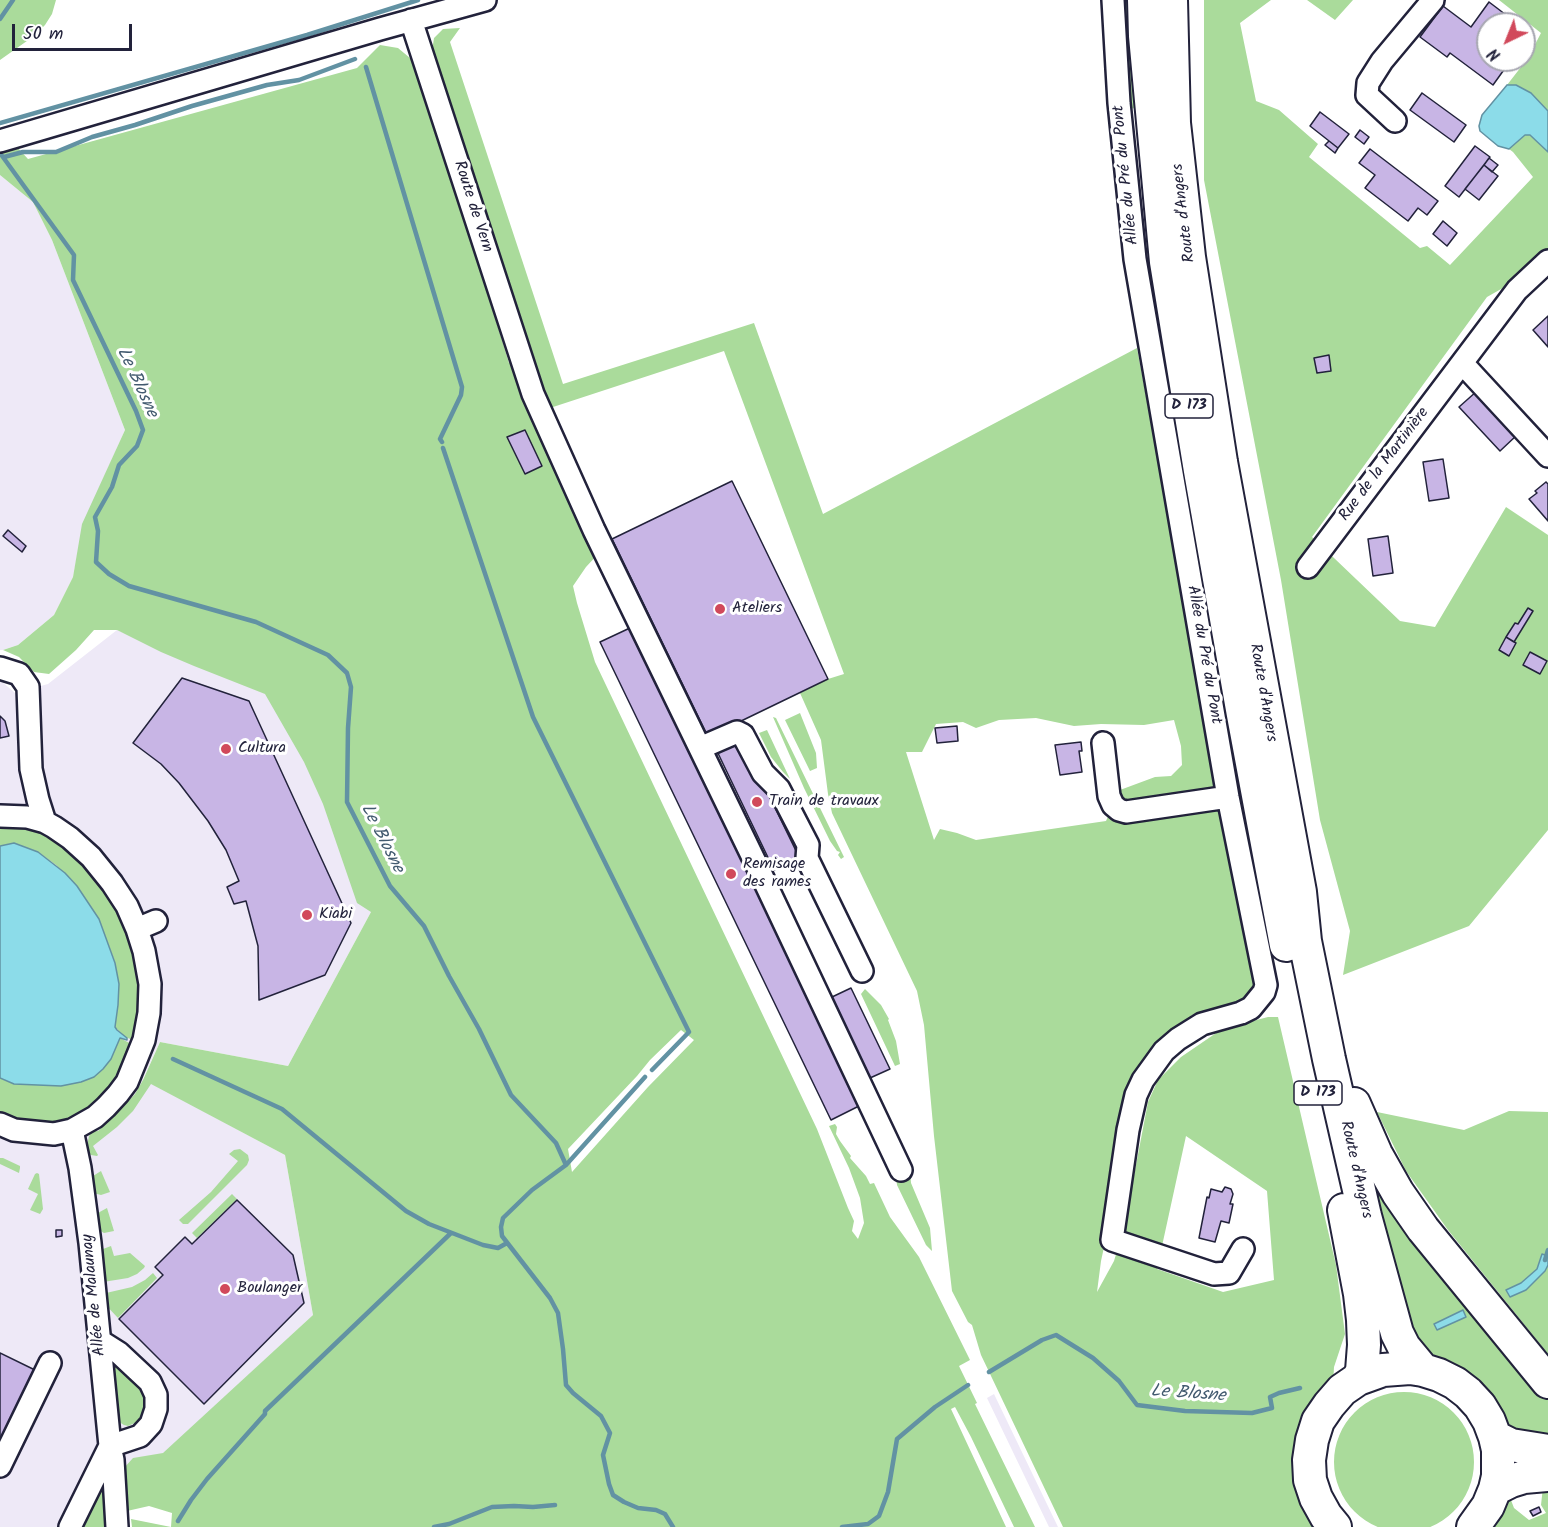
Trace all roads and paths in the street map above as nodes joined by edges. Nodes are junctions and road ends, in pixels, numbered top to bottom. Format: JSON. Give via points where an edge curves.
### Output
{"nodes":[{"id":1,"x":485,"y":0,"type":"edge"},
{"id":2,"x":1113,"y":0,"type":"edge"},
{"id":3,"x":1144,"y":0,"type":"edge"},
{"id":4,"x":1171,"y":0,"type":"edge"},
{"id":5,"x":1433,"y":0,"type":"edge"},
{"id":6,"x":411,"y":20,"type":"junction"},
{"id":7,"x":1395,"y":121,"type":"dead end"},
{"id":8,"x":0,"y":141,"type":"edge"},
{"id":9,"x":1548,"y":261,"type":"edge"},
{"id":10,"x":1462,"y":363,"type":"junction"},
{"id":11,"x":1548,"y":456,"type":"edge"},
{"id":12,"x":1308,"y":567,"type":"dead end"},
{"id":13,"x":0,"y":668,"type":"edge"},
{"id":14,"x":1103,"y":743,"type":"dead end"},
{"id":15,"x":700,"y":748,"type":"junction"},
{"id":16,"x":31,"y":770,"type":"junction"},
{"id":17,"x":1228,"y":797,"type":"junction"},
{"id":18,"x":4,"y":817,"type":"edge"},
{"id":19,"x":45,"y":822,"type":"junction"},
{"id":20,"x":1300,"y":892,"type":"junction"},
{"id":21,"x":862,"y":971,"type":"dead end"},
{"id":22,"x":72,"y":1130,"type":"junction"},
{"id":23,"x":3,"y":1132,"type":"edge"},
{"id":24,"x":901,"y":1170,"type":"dead end"},
{"id":25,"x":1243,"y":1249,"type":"dead end"},
{"id":26,"x":100,"y":1341,"type":"junction"},
{"id":27,"x":51,"y":1363,"type":"dead end"},
{"id":28,"x":1423,"y":1370,"type":"junction"},
{"id":29,"x":1358,"y":1379,"type":"junction"},
{"id":30,"x":1548,"y":1382,"type":"edge"},
{"id":31,"x":1495,"y":1437,"type":"junction"},
{"id":32,"x":1548,"y":1451,"type":"edge"},
{"id":33,"x":111,"y":1453,"type":"junction"},
{"id":34,"x":0,"y":1466,"type":"edge"},
{"id":35,"x":1548,"y":1475,"type":"edge"},
{"id":36,"x":1495,"y":1489,"type":"junction"},
{"id":37,"x":70,"y":1527,"type":"edge"},
{"id":38,"x":117,"y":1527,"type":"edge"},
{"id":39,"x":1335,"y":1527,"type":"edge"},
{"id":40,"x":1473,"y":1527,"type":"edge"}],
"edges":[{"from":1,"to":6,"type":"street"},
{"from":2,"to":17,"type":"street","name":"Allée du Pré du Pont","via":[[1135,259]]},
{"from":3,"to":29,"type":"highway","name":"Route d'Angers","number":"D 173","via":[[1166,262],[1287,952],[1360,1294],[1364,1346]]},
{"from":4,"to":20,"type":"highway","name":"Route d'Angers","number":"D 173","via":[[1174,123],[1190,257],[1223,474]]},
{"from":5,"to":7,"type":"street","via":[[1368,82],[1367,95]]},
{"from":6,"to":8,"type":"street"},
{"from":6,"to":15,"type":"street","name":"Route de Vern","via":[[533,394]]},
{"from":9,"to":10,"type":"street","name":"Rue de la Martinière","via":[[1517,290]]},
{"from":10,"to":11,"type":"street"},
{"from":10,"to":12,"type":"street","name":"Rue de la Martinière"},
{"from":13,"to":16,"type":"street","via":[[19,674],[28,687]]},
{"from":14,"to":17,"type":"street","via":[[1109,796],[1119,810]]},
{"from":15,"to":21,"type":"street","via":[[737,732],[743,735],[763,773],[779,789],[808,845],[807,858]]},
{"from":15,"to":24,"type":"street","name":"Route de Vern"},
{"from":16,"to":18,"type":"street","via":[[23,797]]},
{"from":16,"to":19,"type":"street"},
{"from":17,"to":25,"type":"street","name":"Allée du Pré du Pont","via":[[1266,986],[1251,1008],[1202,1024],[1178,1039],[1143,1080],[1128,1130],[1112,1240],[1214,1274],[1230,1273]]},
{"from":18,"to":19,"type":"street"},
{"from":19,"to":22,"type":"street","via":[[91,858],[146,925],[144,951],[150,984],[144,1040],[118,1094],[95,1117]]},
{"from":20,"to":28,"type":"highway","name":"Route d'Angers","number":"D 173","via":[[1305,941],[1365,1216],[1397,1333]]},
{"from":20,"to":30,"type":"highway","via":[[1314,925],[1351,1095],[1376,1154],[1423,1229]]},
{"from":22,"to":23,"type":"street","via":[[54,1134]]},
{"from":22,"to":26,"type":"street","name":"Allée de Malaunay"},
{"from":26,"to":33,"type":"street","name":"Allée de Malaunay"},
{"from":26,"to":33,"type":"street","via":[[150,1382],[156,1395],[151,1424],[140,1436]]},
{"from":27,"to":34,"type":"street"},
{"from":28,"to":29,"type":"highway","via":[[1390,1369]]},
{"from":28,"to":31,"type":"highway","via":[[1468,1393],[1480,1406]]},
{"from":29,"to":39,"type":"highway","via":[[1329,1405],[1312,1440],[1310,1480],[1316,1498]]},
{"from":31,"to":32,"type":"highway","via":[[1511,1445]]},
{"from":31,"to":36,"type":"highway","via":[[1499,1463]]},
{"from":33,"to":37,"type":"street"},
{"from":33,"to":38,"type":"street","name":"Allée de Malaunay"},
{"from":35,"to":36,"type":"highway","via":[[1524,1477]]},
{"from":36,"to":40,"type":"highway"}]}
